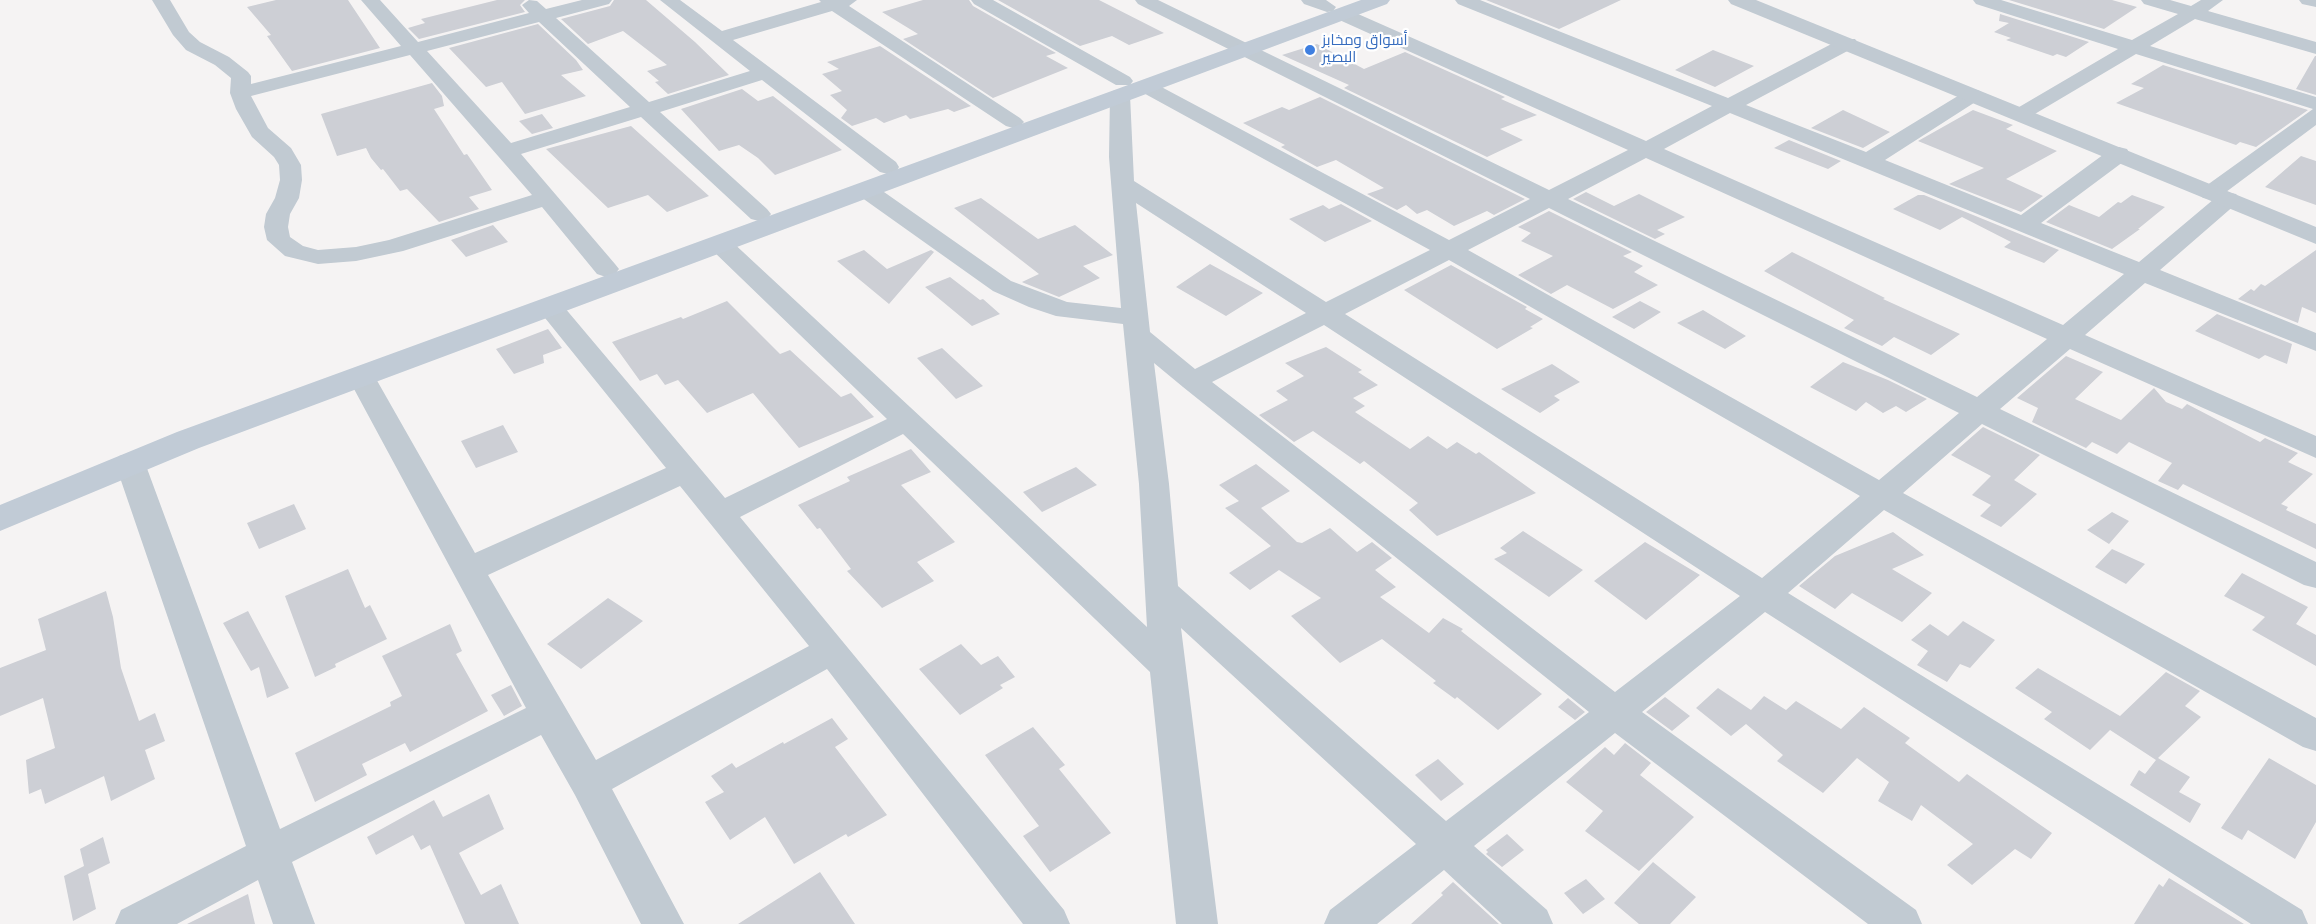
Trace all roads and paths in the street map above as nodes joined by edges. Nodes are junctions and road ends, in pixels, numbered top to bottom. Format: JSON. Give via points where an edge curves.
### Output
{"nodes":[{"id":1,"x":161,"y":0,"type":"edge"},
{"id":2,"x":370,"y":0,"type":"edge"},
{"id":3,"x":525,"y":0,"type":"edge"},
{"id":4,"x":603,"y":0,"type":"edge"},
{"id":5,"x":669,"y":0,"type":"edge"},
{"id":6,"x":980,"y":0,"type":"edge"},
{"id":7,"x":1144,"y":0,"type":"edge"},
{"id":8,"x":1380,"y":0,"type":"edge"},
{"id":9,"x":1464,"y":0,"type":"edge"},
{"id":10,"x":1738,"y":0,"type":"edge"},
{"id":11,"x":1982,"y":0,"type":"edge"},
{"id":12,"x":2150,"y":0,"type":"edge"},
{"id":13,"x":2214,"y":0,"type":"edge"},
{"id":14,"x":2308,"y":0,"type":"edge"},
{"id":15,"x":837,"y":1,"type":"edge"},
{"id":16,"x":2316,"y":2,"type":"edge"},
{"id":17,"x":1331,"y":5,"type":"edge"},
{"id":18,"x":2194,"y":12,"type":"junction"},
{"id":19,"x":543,"y":16,"type":"junction"},
{"id":20,"x":719,"y":38,"type":"junction"},
{"id":21,"x":1848,"y":43,"type":"junction"},
{"id":22,"x":1238,"y":46,"type":"junction"},
{"id":23,"x":2137,"y":47,"type":"junction"},
{"id":24,"x":2316,"y":48,"type":"edge"},
{"id":25,"x":414,"y":50,"type":"junction"},
{"id":26,"x":765,"y":73,"type":"junction"},
{"id":27,"x":1129,"y":88,"type":"junction"},
{"id":28,"x":240,"y":93,"type":"junction"},
{"id":29,"x":1973,"y":94,"type":"junction"},
{"id":30,"x":2316,"y":104,"type":"edge"},
{"id":31,"x":1730,"y":105,"type":"junction"},
{"id":32,"x":645,"y":110,"type":"junction"},
{"id":33,"x":2021,"y":114,"type":"junction"},
{"id":34,"x":2316,"y":115,"type":"edge"},
{"id":35,"x":1013,"y":122,"type":"junction"},
{"id":36,"x":1645,"y":150,"type":"junction"},
{"id":37,"x":507,"y":151,"type":"junction"},
{"id":38,"x":2119,"y":154,"type":"junction"},
{"id":39,"x":1868,"y":161,"type":"junction"},
{"id":40,"x":888,"y":167,"type":"junction"},
{"id":41,"x":1123,"y":184,"type":"junction"},
{"id":42,"x":866,"y":190,"type":"junction"},
{"id":43,"x":2219,"y":196,"type":"junction"},
{"id":44,"x":547,"y":198,"type":"junction"},
{"id":45,"x":1549,"y":198,"type":"junction"},
{"id":46,"x":759,"y":214,"type":"junction"},
{"id":47,"x":2024,"y":224,"type":"junction"},
{"id":48,"x":2316,"y":236,"type":"edge"},
{"id":49,"x":720,"y":244,"type":"junction"},
{"id":50,"x":1449,"y":250,"type":"junction"},
{"id":51,"x":606,"y":269,"type":"junction"},
{"id":52,"x":2142,"y":272,"type":"junction"},
{"id":53,"x":550,"y":307,"type":"junction"},
{"id":54,"x":1325,"y":312,"type":"junction"},
{"id":55,"x":1136,"y":326,"type":"junction"},
{"id":56,"x":2066,"y":337,"type":"junction"},
{"id":57,"x":2316,"y":343,"type":"edge"},
{"id":58,"x":362,"y":376,"type":"junction"},
{"id":59,"x":1193,"y":381,"type":"junction"},
{"id":60,"x":1981,"y":410,"type":"junction"},
{"id":61,"x":906,"y":421,"type":"junction"},
{"id":62,"x":2316,"y":448,"type":"edge"},
{"id":63,"x":130,"y":463,"type":"junction"},
{"id":64,"x":686,"y":471,"type":"junction"},
{"id":65,"x":1880,"y":494,"type":"junction"},
{"id":66,"x":0,"y":500,"type":"edge"},
{"id":67,"x":721,"y":513,"type":"junction"},
{"id":68,"x":0,"y":519,"type":"edge"},
{"id":69,"x":470,"y":569,"type":"junction"},
{"id":70,"x":2316,"y":576,"type":"edge"},
{"id":71,"x":1161,"y":590,"type":"junction"},
{"id":72,"x":1764,"y":595,"type":"junction"},
{"id":73,"x":832,"y":650,"type":"junction"},
{"id":74,"x":1167,"y":667,"type":"junction"},
{"id":75,"x":1615,"y":712,"type":"junction"},
{"id":76,"x":548,"y":714,"type":"junction"},
{"id":77,"x":2316,"y":736,"type":"edge"},
{"id":78,"x":589,"y":783,"type":"junction"},
{"id":79,"x":1445,"y":846,"type":"junction"},
{"id":80,"x":271,"y":853,"type":"junction"},
{"id":81,"x":136,"y":924,"type":"edge"},
{"id":82,"x":294,"y":924,"type":"edge"},
{"id":83,"x":663,"y":924,"type":"edge"},
{"id":84,"x":1049,"y":924,"type":"edge"},
{"id":85,"x":1197,"y":924,"type":"edge"},
{"id":86,"x":1345,"y":924,"type":"edge"},
{"id":87,"x":1532,"y":924,"type":"edge"},
{"id":88,"x":1901,"y":924,"type":"edge"},
{"id":89,"x":2287,"y":924,"type":"edge"}],
"edges":[{"from":1,"to":28,"type":"street","via":[[193,46],[241,76]]},
{"from":2,"to":25,"type":"street"},
{"from":3,"to":19,"type":"street"},
{"from":4,"to":19,"type":"street"},
{"from":5,"to":20,"type":"street"},
{"from":6,"to":27,"type":"street"},
{"from":7,"to":22,"type":"street"},
{"from":8,"to":17,"type":"main road"},
{"from":9,"to":31,"type":"street"},
{"from":10,"to":21,"type":"street"},
{"from":11,"to":23,"type":"street"},
{"from":12,"to":18,"type":"street"},
{"from":13,"to":18,"type":"street"},
{"from":14,"to":16,"type":"street"},
{"from":15,"to":20,"type":"street"},
{"from":15,"to":35,"type":"street"},
{"from":17,"to":22,"type":"main road"},
{"from":17,"to":36,"type":"street"},
{"from":18,"to":23,"type":"street"},
{"from":18,"to":24,"type":"street"},
{"from":19,"to":25,"type":"street"},
{"from":19,"to":32,"type":"street"},
{"from":20,"to":26,"type":"street"},
{"from":21,"to":29,"type":"street"},
{"from":21,"to":31,"type":"street"},
{"from":22,"to":27,"type":"main road"},
{"from":22,"to":45,"type":"street"},
{"from":23,"to":30,"type":"street"},
{"from":23,"to":33,"type":"street"},
{"from":25,"to":28,"type":"street"},
{"from":25,"to":37,"type":"street"},
{"from":26,"to":32,"type":"street"},
{"from":26,"to":40,"type":"street"},
{"from":27,"to":35,"type":"main road"},
{"from":27,"to":41,"type":"street","via":[[1119,133]]},
{"from":27,"to":42,"type":"main road"},
{"from":27,"to":50,"type":"street"},
{"from":28,"to":44,"type":"street","via":[[260,132],[290,165],[287,198],[276,227],[279,240],[294,251],[318,256],[366,252]]},
{"from":29,"to":33,"type":"street"},
{"from":29,"to":39,"type":"street"},
{"from":31,"to":36,"type":"street"},
{"from":31,"to":39,"type":"street"},
{"from":32,"to":37,"type":"street"},
{"from":32,"to":46,"type":"street"},
{"from":33,"to":38,"type":"street"},
{"from":34,"to":43,"type":"street"},
{"from":35,"to":40,"type":"main road"},
{"from":36,"to":45,"type":"street"},
{"from":36,"to":56,"type":"street"},
{"from":37,"to":44,"type":"street"},
{"from":38,"to":43,"type":"street"},
{"from":38,"to":47,"type":"street"},
{"from":39,"to":47,"type":"street"},
{"from":40,"to":46,"type":"main road"},
{"from":41,"to":54,"type":"street"},
{"from":41,"to":55,"type":"street"},
{"from":42,"to":49,"type":"main road"},
{"from":42,"to":55,"type":"street","via":[[1002,286],[1038,302]]},
{"from":43,"to":48,"type":"street"},
{"from":43,"to":52,"type":"street"},
{"from":44,"to":51,"type":"street"},
{"from":45,"to":50,"type":"street"},
{"from":45,"to":60,"type":"street"},
{"from":46,"to":51,"type":"main road"},
{"from":47,"to":52,"type":"street"},
{"from":49,"to":53,"type":"main road"},
{"from":49,"to":61,"type":"street"},
{"from":50,"to":54,"type":"street"},
{"from":50,"to":65,"type":"street"},
{"from":51,"to":66,"type":"main road","via":[[116,448]]},
{"from":52,"to":56,"type":"street"},
{"from":52,"to":57,"type":"street"},
{"from":53,"to":58,"type":"main road"},
{"from":53,"to":64,"type":"street"},
{"from":54,"to":59,"type":"street"},
{"from":54,"to":72,"type":"street"},
{"from":55,"to":59,"type":"street"},
{"from":55,"to":71,"type":"street","via":[[1154,484]]},
{"from":56,"to":60,"type":"street"},
{"from":56,"to":62,"type":"street"},
{"from":58,"to":63,"type":"main road"},
{"from":58,"to":69,"type":"street"},
{"from":59,"to":75,"type":"street"},
{"from":60,"to":65,"type":"street"},
{"from":60,"to":70,"type":"street"},
{"from":61,"to":67,"type":"street"},
{"from":61,"to":74,"type":"street"},
{"from":63,"to":68,"type":"main road"},
{"from":63,"to":80,"type":"street"},
{"from":64,"to":67,"type":"street"},
{"from":64,"to":69,"type":"street"},
{"from":65,"to":72,"type":"street"},
{"from":65,"to":77,"type":"street"},
{"from":67,"to":73,"type":"street"},
{"from":69,"to":76,"type":"street"},
{"from":71,"to":74,"type":"street"},
{"from":71,"to":79,"type":"street"},
{"from":72,"to":75,"type":"street"},
{"from":72,"to":89,"type":"street"},
{"from":73,"to":78,"type":"street"},
{"from":73,"to":84,"type":"street"},
{"from":74,"to":85,"type":"street"},
{"from":75,"to":79,"type":"street"},
{"from":75,"to":88,"type":"street"},
{"from":76,"to":78,"type":"street"},
{"from":76,"to":80,"type":"street"},
{"from":78,"to":83,"type":"street"},
{"from":79,"to":86,"type":"street"},
{"from":79,"to":87,"type":"street"},
{"from":80,"to":81,"type":"street"},
{"from":80,"to":82,"type":"street"}]}
